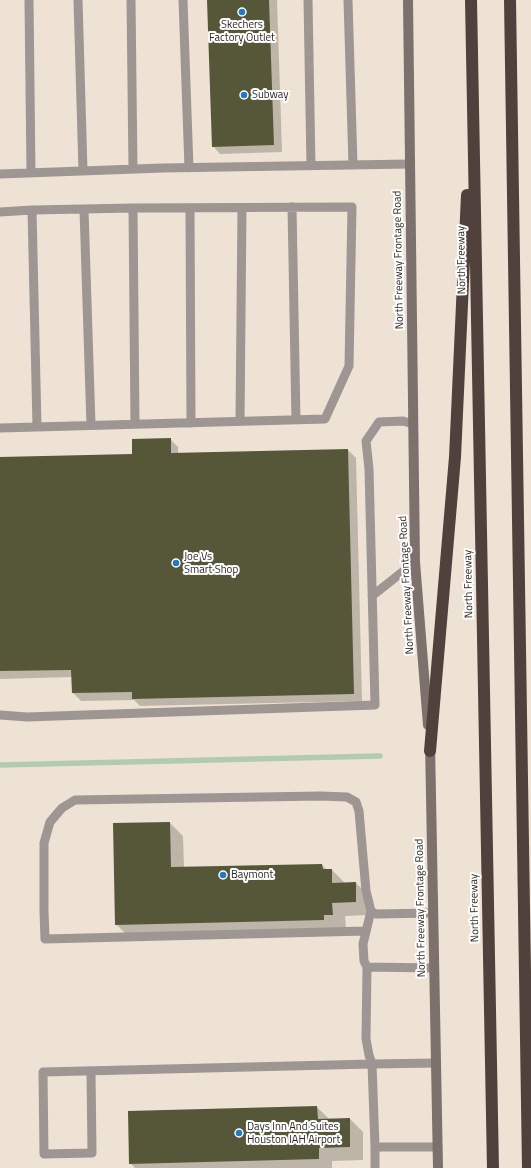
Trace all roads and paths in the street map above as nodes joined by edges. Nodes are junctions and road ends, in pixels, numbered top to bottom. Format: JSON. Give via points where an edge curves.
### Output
{"nodes":[{"id":1,"x":29,"y":0,"type":"edge"},
{"id":2,"x":78,"y":0,"type":"edge"},
{"id":3,"x":131,"y":0,"type":"edge"},
{"id":4,"x":183,"y":0,"type":"edge"},
{"id":5,"x":308,"y":0,"type":"edge"},
{"id":6,"x":348,"y":0,"type":"edge"},
{"id":7,"x":408,"y":0,"type":"edge"},
{"id":8,"x":471,"y":0,"type":"edge"},
{"id":9,"x":510,"y":0,"type":"edge"},
{"id":10,"x":472,"y":81,"type":"junction"},
{"id":11,"x":410,"y":164,"type":"junction"},
{"id":12,"x":353,"y":165,"type":"junction"},
{"id":13,"x":311,"y":166,"type":"junction"},
{"id":14,"x":189,"y":168,"type":"junction"},
{"id":15,"x":133,"y":169,"type":"junction"},
{"id":16,"x":83,"y":171,"type":"junction"},
{"id":17,"x":31,"y":173,"type":"junction"},
{"id":18,"x":0,"y":174,"type":"edge"},
{"id":19,"x":292,"y":207,"type":"junction"},
{"id":20,"x":133,"y":208,"type":"junction"},
{"id":21,"x":190,"y":208,"type":"junction"},
{"id":22,"x":242,"y":208,"type":"junction"},
{"id":23,"x":32,"y":210,"type":"junction"},
{"id":24,"x":84,"y":210,"type":"junction"},
{"id":25,"x":0,"y":212,"type":"edge"},
{"id":26,"x":296,"y":420,"type":"junction"},
{"id":27,"x":240,"y":421,"type":"junction"},
{"id":28,"x":191,"y":423,"type":"junction"},
{"id":29,"x":135,"y":424,"type":"junction"},
{"id":30,"x":414,"y":424,"type":"junction"},
{"id":31,"x":91,"y":425,"type":"junction"},
{"id":32,"x":37,"y":427,"type":"junction"},
{"id":33,"x":0,"y":428,"type":"edge"},
{"id":34,"x":415,"y":562,"type":"junction"},
{"id":35,"x":372,"y":596,"type":"junction"},
{"id":36,"x":0,"y":715,"type":"edge"},
{"id":37,"x":430,"y":751,"type":"junction"},
{"id":38,"x":371,"y":911,"type":"junction"},
{"id":39,"x":433,"y":913,"type":"junction"},
{"id":40,"x":366,"y":931,"type":"junction"},
{"id":41,"x":367,"y":967,"type":"junction"},
{"id":42,"x":434,"y":968,"type":"junction"},
{"id":43,"x":436,"y":1063,"type":"junction"},
{"id":44,"x":372,"y":1064,"type":"junction"},
{"id":45,"x":91,"y":1071,"type":"junction"},
{"id":46,"x":374,"y":1147,"type":"junction"},
{"id":47,"x":437,"y":1147,"type":"junction"},
{"id":48,"x":375,"y":1168,"type":"edge"},
{"id":49,"x":438,"y":1168,"type":"edge"},
{"id":50,"x":493,"y":1168,"type":"edge"},
{"id":51,"x":528,"y":1168,"type":"edge"}],
"edges":[{"from":1,"to":17,"type":"lane"},
{"from":2,"to":16,"type":"lane"},
{"from":3,"to":15,"type":"lane"},
{"from":4,"to":14,"type":"lane"},
{"from":5,"to":13,"type":"lane"},
{"from":6,"to":12,"type":"lane"},
{"from":7,"to":11,"type":"main road","name":"North Freeway Frontage Road"},
{"from":8,"to":10,"type":"highway","name":"North Freeway"},
{"from":9,"to":51,"type":"highway"},
{"from":10,"to":37,"type":"highway","via":[[455,457]]},
{"from":10,"to":50,"type":"highway","name":"North Freeway"},
{"from":11,"to":12,"type":"lane"},
{"from":11,"to":30,"type":"main road","name":"North Freeway Frontage Road"},
{"from":12,"to":13,"type":"lane"},
{"from":13,"to":14,"type":"lane"},
{"from":14,"to":15,"type":"lane"},
{"from":15,"to":16,"type":"lane"},
{"from":16,"to":17,"type":"lane"},
{"from":17,"to":18,"type":"lane"},
{"from":19,"to":22,"type":"lane"},
{"from":19,"to":26,"type":"lane"},
{"from":19,"to":26,"type":"lane","via":[[352,207],[349,366],[325,419]]},
{"from":20,"to":21,"type":"lane"},
{"from":20,"to":24,"type":"lane"},
{"from":20,"to":29,"type":"lane"},
{"from":21,"to":22,"type":"lane"},
{"from":21,"to":28,"type":"lane"},
{"from":22,"to":27,"type":"lane"},
{"from":23,"to":24,"type":"lane"},
{"from":23,"to":25,"type":"lane"},
{"from":23,"to":32,"type":"lane"},
{"from":24,"to":31,"type":"lane"},
{"from":26,"to":27,"type":"lane"},
{"from":27,"to":28,"type":"lane"},
{"from":28,"to":29,"type":"lane"},
{"from":29,"to":31,"type":"lane"},
{"from":30,"to":34,"type":"main road","name":"North Freeway Frontage Road"},
{"from":30,"to":35,"type":"lane","via":[[403,421],[379,422],[366,441]]},
{"from":31,"to":32,"type":"lane"},
{"from":32,"to":33,"type":"lane"},
{"from":34,"to":35,"type":"lane"},
{"from":34,"to":37,"type":"main road","name":"North Freeway Frontage Road"},
{"from":35,"to":36,"type":"lane","via":[[375,705],[27,717]]},
{"from":37,"to":39,"type":"main road","name":"North Freeway Frontage Road"},
{"from":38,"to":39,"type":"lane","via":[[376,914]]},
{"from":38,"to":40,"type":"lane"},
{"from":38,"to":40,"type":"lane","via":[[366,890],[359,811],[356,802],[347,797],[75,800],[62,808],[50,822],[44,843],[45,939]]},
{"from":39,"to":42,"type":"main road","name":"North Freeway Frontage Road"},
{"from":40,"to":41,"type":"lane","via":[[363,944]]},
{"from":41,"to":42,"type":"lane"},
{"from":41,"to":44,"type":"lane","via":[[366,1039]]},
{"from":42,"to":43,"type":"main road","name":"North Freeway Frontage Road"},
{"from":43,"to":44,"type":"lane"},
{"from":43,"to":47,"type":"main road","name":"North Freeway Frontage Road"},
{"from":44,"to":45,"type":"lane"},
{"from":44,"to":46,"type":"lane"},
{"from":45,"to":45,"type":"lane","via":[[43,1072],[44,1154],[92,1153]]},
{"from":46,"to":47,"type":"lane"},
{"from":46,"to":48,"type":"lane"},
{"from":47,"to":49,"type":"main road","name":"North Freeway Frontage Road"}]}
